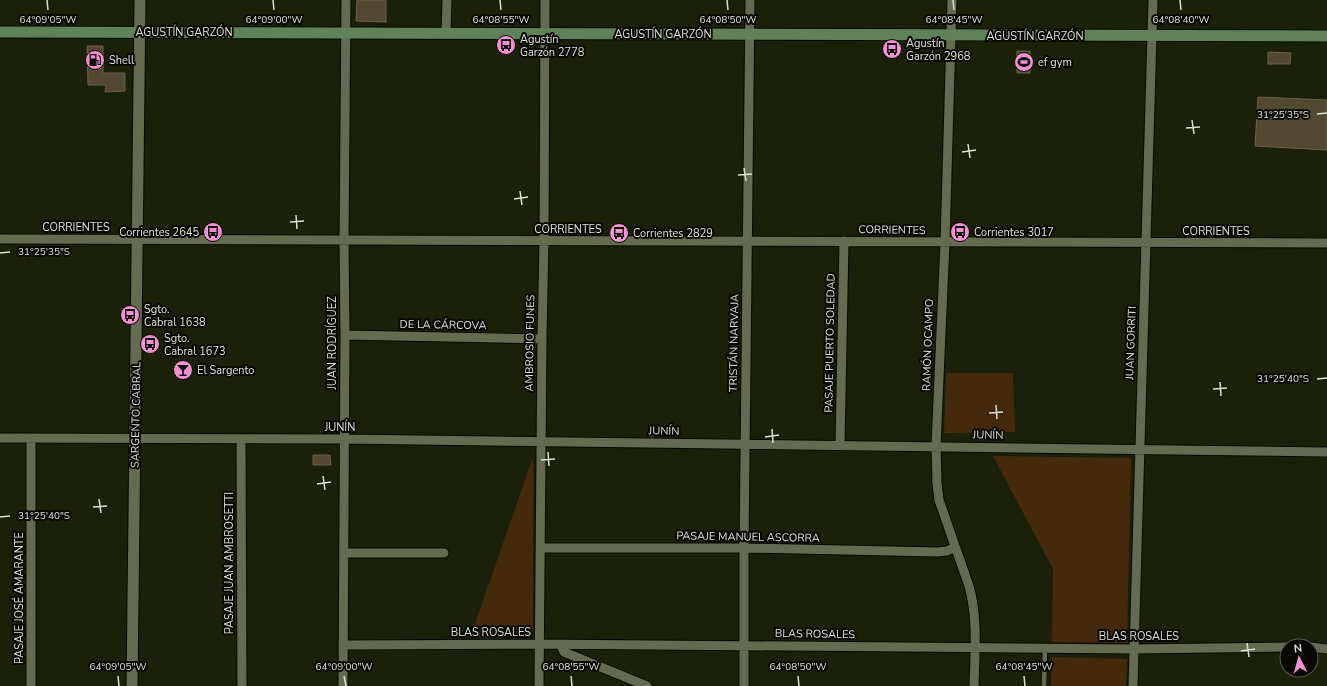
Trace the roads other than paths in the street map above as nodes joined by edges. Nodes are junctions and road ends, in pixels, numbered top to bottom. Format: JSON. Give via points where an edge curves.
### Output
{"nodes":[{"id":1,"x":140,"y":0,"type":"edge"},
{"id":2,"x":346,"y":0,"type":"edge"},
{"id":3,"x":447,"y":0,"type":"edge"},
{"id":4,"x":545,"y":0,"type":"edge"},
{"id":5,"x":750,"y":0,"type":"edge"},
{"id":6,"x":952,"y":0,"type":"edge"},
{"id":7,"x":1153,"y":0,"type":"edge"},
{"id":8,"x":140,"y":31,"type":"junction"},
{"id":9,"x":0,"y":32,"type":"edge"},
{"id":10,"x":346,"y":33,"type":"junction"},
{"id":11,"x":446,"y":33,"type":"junction"},
{"id":12,"x":544,"y":34,"type":"junction"},
{"id":13,"x":749,"y":34,"type":"junction"},
{"id":14,"x":951,"y":35,"type":"junction"},
{"id":15,"x":1152,"y":36,"type":"junction"},
{"id":16,"x":1327,"y":36,"type":"edge"},
{"id":17,"x":0,"y":239,"type":"edge"},
{"id":18,"x":138,"y":239,"type":"junction"},
{"id":19,"x":344,"y":241,"type":"junction"},
{"id":20,"x":544,"y":241,"type":"junction"},
{"id":21,"x":844,"y":241,"type":"junction"},
{"id":22,"x":748,"y":242,"type":"junction"},
{"id":23,"x":945,"y":242,"type":"junction"},
{"id":24,"x":1146,"y":242,"type":"junction"},
{"id":25,"x":1327,"y":243,"type":"edge"},
{"id":26,"x":344,"y":335,"type":"junction"},
{"id":27,"x":542,"y":340,"type":"junction"},
{"id":28,"x":0,"y":438,"type":"edge"},
{"id":29,"x":31,"y":438,"type":"junction"},
{"id":30,"x":135,"y":439,"type":"junction"},
{"id":31,"x":241,"y":439,"type":"junction"},
{"id":32,"x":344,"y":439,"type":"junction"},
{"id":33,"x":540,"y":441,"type":"junction"},
{"id":34,"x":745,"y":444,"type":"junction"},
{"id":35,"x":840,"y":445,"type":"junction"},
{"id":36,"x":936,"y":446,"type":"junction"},
{"id":37,"x":1140,"y":450,"type":"junction"},
{"id":38,"x":1327,"y":452,"type":"edge"},
{"id":39,"x":955,"y":547,"type":"junction"},
{"id":40,"x":540,"y":548,"type":"junction"},
{"id":41,"x":744,"y":548,"type":"junction"},
{"id":42,"x":344,"y":553,"type":"junction"},
{"id":43,"x":444,"y":553,"type":"dead end"},
{"id":44,"x":539,"y":644,"type":"junction"},
{"id":45,"x":560,"y":644,"type":"junction"},
{"id":46,"x":343,"y":645,"type":"junction"},
{"id":47,"x":744,"y":645,"type":"junction"},
{"id":48,"x":975,"y":647,"type":"junction"},
{"id":49,"x":1279,"y":647,"type":"edge"},
{"id":50,"x":1045,"y":648,"type":"junction"},
{"id":51,"x":1134,"y":648,"type":"junction"},
{"id":52,"x":31,"y":686,"type":"edge"},
{"id":53,"x":132,"y":686,"type":"edge"},
{"id":54,"x":242,"y":686,"type":"edge"},
{"id":55,"x":343,"y":686,"type":"edge"},
{"id":56,"x":539,"y":686,"type":"edge"},
{"id":57,"x":647,"y":686,"type":"edge"},
{"id":58,"x":744,"y":686,"type":"edge"},
{"id":59,"x":974,"y":686,"type":"edge"},
{"id":60,"x":1044,"y":686,"type":"edge"},
{"id":61,"x":1133,"y":686,"type":"edge"}],
"edges":[{"from":1,"to":8,"type":"street","name":"SARGENTO CABRAL"},
{"from":2,"to":10,"type":"street","name":"JUAN RODRÍGUEZ"},
{"from":3,"to":11,"type":"street"},
{"from":4,"to":12,"type":"street","name":"AMBROSIO FUNES"},
{"from":5,"to":13,"type":"street","name":"TRISTÁN NARVAJA"},
{"from":6,"to":14,"type":"street","name":"RAMÓN OCAMPO"},
{"from":7,"to":15,"type":"street","name":"JUAN GORRITI"},
{"from":8,"to":9,"type":"main road","name":"AGUSTÍN GARZÓN"},
{"from":8,"to":10,"type":"main road","name":"AGUSTÍN GARZÓN"},
{"from":8,"to":18,"type":"street","name":"SARGENTO CABRAL"},
{"from":10,"to":11,"type":"main road","name":"AGUSTÍN GARZÓN"},
{"from":10,"to":19,"type":"street","name":"JUAN RODRÍGUEZ"},
{"from":11,"to":12,"type":"main road","name":"AGUSTÍN GARZÓN"},
{"from":12,"to":13,"type":"main road","name":"AGUSTÍN GARZÓN"},
{"from":12,"to":20,"type":"street","name":"AMBROSIO FUNES"},
{"from":13,"to":14,"type":"main road","name":"AGUSTÍN GARZÓN"},
{"from":13,"to":22,"type":"street","name":"TRISTÁN NARVAJA"},
{"from":14,"to":15,"type":"main road","name":"AGUSTÍN GARZÓN"},
{"from":14,"to":23,"type":"street","name":"RAMÓN OCAMPO"},
{"from":15,"to":16,"type":"main road","name":"AGUSTÍN GARZÓN"},
{"from":15,"to":24,"type":"street","name":"JUAN GORRITI"},
{"from":17,"to":18,"type":"street","name":"CORRIENTES"},
{"from":18,"to":19,"type":"street","name":"CORRIENTES"},
{"from":18,"to":30,"type":"street","name":"SARGENTO CABRAL"},
{"from":19,"to":20,"type":"street","name":"CORRIENTES"},
{"from":19,"to":26,"type":"street","name":"JUAN RODRÍGUEZ"},
{"from":20,"to":22,"type":"street","name":"CORRIENTES"},
{"from":20,"to":27,"type":"street","name":"AMBROSIO FUNES"},
{"from":21,"to":22,"type":"street","name":"CORRIENTES"},
{"from":21,"to":23,"type":"street","name":"CORRIENTES"},
{"from":21,"to":35,"type":"street","name":"PASAJE PUERTO SOLEDAD"},
{"from":22,"to":34,"type":"street","name":"TRISTÁN NARVAJA"},
{"from":23,"to":24,"type":"street","name":"CORRIENTES"},
{"from":23,"to":36,"type":"street","name":"RAMÓN OCAMPO"},
{"from":24,"to":25,"type":"street","name":"CORRIENTES"},
{"from":24,"to":37,"type":"street","name":"JUAN GORRITI"},
{"from":26,"to":27,"type":"street","name":"DE LA CÁRCOVA"},
{"from":26,"to":32,"type":"street","name":"JUAN RODRÍGUEZ"},
{"from":27,"to":33,"type":"street","name":"AMBROSIO FUNES"},
{"from":28,"to":29,"type":"street","name":"JUNÍN"},
{"from":29,"to":30,"type":"street","name":"JUNÍN"},
{"from":29,"to":52,"type":"street","name":"PASAJE JOSÉ AMARANTE"},
{"from":30,"to":31,"type":"street","name":"JUNÍN"},
{"from":30,"to":53,"type":"street","name":"SARGENTO CABRAL"},
{"from":31,"to":32,"type":"street","name":"JUNÍN"},
{"from":31,"to":54,"type":"street","name":"PASAJE JUAN AMBROSETTI"},
{"from":32,"to":33,"type":"street","name":"JUNÍN"},
{"from":32,"to":42,"type":"street","name":"JUAN RODRÍGUEZ"},
{"from":33,"to":34,"type":"street","name":"JUNÍN"},
{"from":33,"to":40,"type":"street","name":"AMBROSIO FUNES"},
{"from":34,"to":35,"type":"street","name":"JUNÍN"},
{"from":34,"to":41,"type":"street","name":"TRISTÁN NARVAJA"},
{"from":35,"to":36,"type":"street","name":"JUNÍN"},
{"from":36,"to":37,"type":"street","name":"JUNÍN"},
{"from":36,"to":39,"type":"street","name":"RAMÓN OCAMPO","via":[[937,494]]},
{"from":37,"to":38,"type":"street","name":"JUNÍN"},
{"from":37,"to":51,"type":"street","name":"JUAN GORRITI"},
{"from":39,"to":41,"type":"street","name":"PASAJE MANUEL ASCORRA","via":[[938,552]]},
{"from":39,"to":48,"type":"street","name":"RAMÓN OCAMPO","via":[[973,598]]},
{"from":40,"to":41,"type":"street","name":"PASAJE MANUEL ASCORRA"},
{"from":40,"to":44,"type":"street","name":"AMBROSIO FUNES"},
{"from":41,"to":47,"type":"street","name":"TRISTÁN NARVAJA"},
{"from":42,"to":43,"type":"street"},
{"from":42,"to":46,"type":"street","name":"JUAN RODRÍGUEZ"},
{"from":44,"to":45,"type":"street","name":"BLAS ROSALES"},
{"from":44,"to":46,"type":"street","name":"BLAS ROSALES"},
{"from":44,"to":56,"type":"street","name":"AMBROSIO FUNES"},
{"from":45,"to":47,"type":"street","name":"BLAS ROSALES"},
{"from":45,"to":57,"type":"street","via":[[564,652]]},
{"from":46,"to":55,"type":"street","name":"JUAN RODRÍGUEZ"},
{"from":47,"to":48,"type":"street","name":"BLAS ROSALES"},
{"from":47,"to":58,"type":"street","name":"TRISTÁN NARVAJA"},
{"from":48,"to":50,"type":"street","name":"BLAS ROSALES"},
{"from":48,"to":59,"type":"street","name":"RAMÓN OCAMPO"},
{"from":49,"to":51,"type":"street","name":"BLAS ROSALES"},
{"from":50,"to":51,"type":"street","name":"BLAS ROSALES"},
{"from":50,"to":60,"type":"lane"},
{"from":51,"to":61,"type":"street","name":"JUAN GORRITI"}]}
